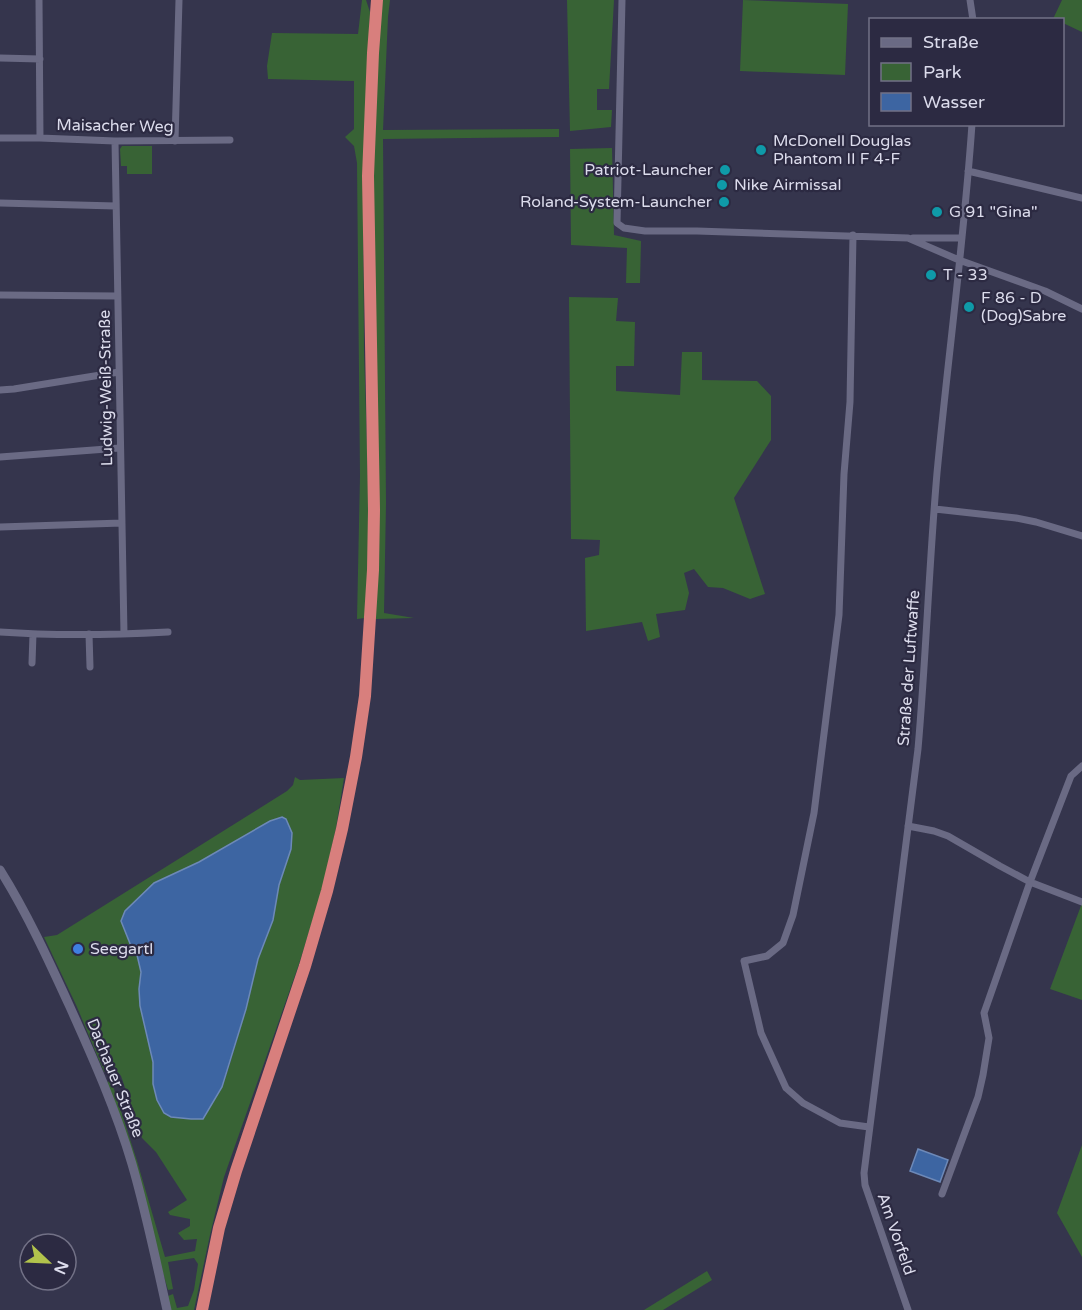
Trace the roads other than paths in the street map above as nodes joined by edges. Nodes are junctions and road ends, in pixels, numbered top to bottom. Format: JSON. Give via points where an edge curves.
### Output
{"nodes":[{"id":1,"x":39,"y":0,"type":"edge"},
{"id":2,"x":179,"y":0,"type":"edge"},
{"id":3,"x":376,"y":0,"type":"edge"},
{"id":4,"x":622,"y":0,"type":"edge"},
{"id":5,"x":970,"y":0,"type":"edge"},
{"id":6,"x":973,"y":18,"type":"edge"},
{"id":7,"x":0,"y":58,"type":"edge"},
{"id":8,"x":40,"y":59,"type":"junction"},
{"id":9,"x":972,"y":126,"type":"edge"},
{"id":10,"x":0,"y":138,"type":"edge"},
{"id":11,"x":40,"y":138,"type":"junction"},
{"id":12,"x":230,"y":140,"type":"dead end"},
{"id":13,"x":115,"y":141,"type":"junction"},
{"id":14,"x":175,"y":141,"type":"junction"},
{"id":15,"x":968,"y":171,"type":"junction"},
{"id":16,"x":1082,"y":198,"type":"edge"},
{"id":17,"x":0,"y":203,"type":"edge"},
{"id":18,"x":116,"y":206,"type":"junction"},
{"id":19,"x":854,"y":235,"type":"junction"},
{"id":20,"x":908,"y":238,"type":"junction"},
{"id":21,"x":961,"y":238,"type":"junction"},
{"id":22,"x":959,"y":260,"type":"junction"},
{"id":23,"x":0,"y":295,"type":"edge"},
{"id":24,"x":117,"y":296,"type":"junction"},
{"id":25,"x":1082,"y":309,"type":"edge"},
{"id":26,"x":119,"y":372,"type":"junction"},
{"id":27,"x":0,"y":390,"type":"edge"},
{"id":28,"x":120,"y":448,"type":"junction"},
{"id":29,"x":0,"y":457,"type":"edge"},
{"id":30,"x":935,"y":509,"type":"junction"},
{"id":31,"x":122,"y":523,"type":"junction"},
{"id":32,"x":0,"y":527,"type":"edge"},
{"id":33,"x":1082,"y":536,"type":"edge"},
{"id":34,"x":0,"y":632,"type":"edge"},
{"id":35,"x":168,"y":632,"type":"dead end"},
{"id":36,"x":33,"y":634,"type":"junction"},
{"id":37,"x":89,"y":634,"type":"junction"},
{"id":38,"x":124,"y":634,"type":"junction"},
{"id":39,"x":32,"y":663,"type":"dead end"},
{"id":40,"x":90,"y":667,"type":"dead end"},
{"id":41,"x":1082,"y":766,"type":"edge"},
{"id":42,"x":908,"y":826,"type":"junction"},
{"id":43,"x":0,"y":870,"type":"edge"},
{"id":44,"x":1030,"y":882,"type":"junction"},
{"id":45,"x":1082,"y":902,"type":"edge"},
{"id":46,"x":869,"y":1127,"type":"junction"},
{"id":47,"x":865,"y":1165,"type":"joint"},
{"id":48,"x":942,"y":1194,"type":"dead end"},
{"id":49,"x":166,"y":1310,"type":"edge"},
{"id":50,"x":202,"y":1310,"type":"edge"},
{"id":51,"x":908,"y":1310,"type":"edge"}],
"edges":[{"from":1,"to":8,"type":"street"},
{"from":2,"to":14,"type":"street"},
{"from":3,"to":50,"type":"highway","via":[[368,176],[374,510],[365,696],[327,891],[232,1183]]},
{"from":4,"to":19,"type":"street","via":[[617,223],[645,231]]},
{"from":5,"to":6,"type":"street"},
{"from":7,"to":8,"type":"street"},
{"from":8,"to":11,"type":"street"},
{"from":9,"to":15,"type":"street","name":"Straße der Luftwaffe"},
{"from":10,"to":11,"type":"street","name":"Maisacher Weg"},
{"from":11,"to":13,"type":"street","name":"Maisacher Weg"},
{"from":12,"to":14,"type":"street","name":"Maisacher Weg"},
{"from":13,"to":14,"type":"street","name":"Maisacher Weg"},
{"from":13,"to":18,"type":"street","name":"Ludwig-Weiß-Straße"},
{"from":15,"to":16,"type":"street"},
{"from":15,"to":21,"type":"street","name":"Straße der Luftwaffe"},
{"from":17,"to":18,"type":"street"},
{"from":18,"to":24,"type":"street","name":"Ludwig-Weiß-Straße"},
{"from":19,"to":20,"type":"street"},
{"from":19,"to":46,"type":"street","via":[[839,615],[814,813],[793,915],[783,943],[767,956],[744,960],[761,1033],[786,1088],[803,1103],[840,1123]]},
{"from":20,"to":21,"type":"street"},
{"from":20,"to":22,"type":"street"},
{"from":21,"to":22,"type":"street","name":"Straße der Luftwaffe"},
{"from":22,"to":25,"type":"street","via":[[1045,291]]},
{"from":22,"to":30,"type":"street","name":"Straße der Luftwaffe"},
{"from":23,"to":24,"type":"street"},
{"from":24,"to":26,"type":"street","name":"Ludwig-Weiß-Straße"},
{"from":26,"to":27,"type":"street"},
{"from":26,"to":28,"type":"street","name":"Ludwig-Weiß-Straße"},
{"from":28,"to":29,"type":"street"},
{"from":28,"to":31,"type":"street","name":"Ludwig-Weiß-Straße"},
{"from":30,"to":33,"type":"street","via":[[1016,518]]},
{"from":30,"to":42,"type":"street","name":"Straße der Luftwaffe","via":[[921,709]]},
{"from":31,"to":32,"type":"street"},
{"from":31,"to":38,"type":"street","name":"Ludwig-Weiß-Straße"},
{"from":34,"to":36,"type":"street"},
{"from":35,"to":38,"type":"street"},
{"from":36,"to":37,"type":"street"},
{"from":36,"to":39,"type":"street"},
{"from":37,"to":38,"type":"street"},
{"from":37,"to":40,"type":"street"},
{"from":41,"to":44,"type":"street","via":[[1071,776]]},
{"from":42,"to":44,"type":"street","via":[[948,836]]},
{"from":42,"to":46,"type":"street","name":"Straße der Luftwaffe"},
{"from":43,"to":49,"type":"street","name":"Dachauer Straße","via":[[56,975],[103,1084],[132,1164]]},
{"from":44,"to":45,"type":"street"},
{"from":44,"to":48,"type":"street","via":[[984,1013],[989,1038],[983,1076]]},
{"from":46,"to":47,"type":"street","name":"Straße der Luftwaffe"},
{"from":47,"to":51,"type":"street","name":"Am Vorfeld","via":[[865,1185]]}]}
